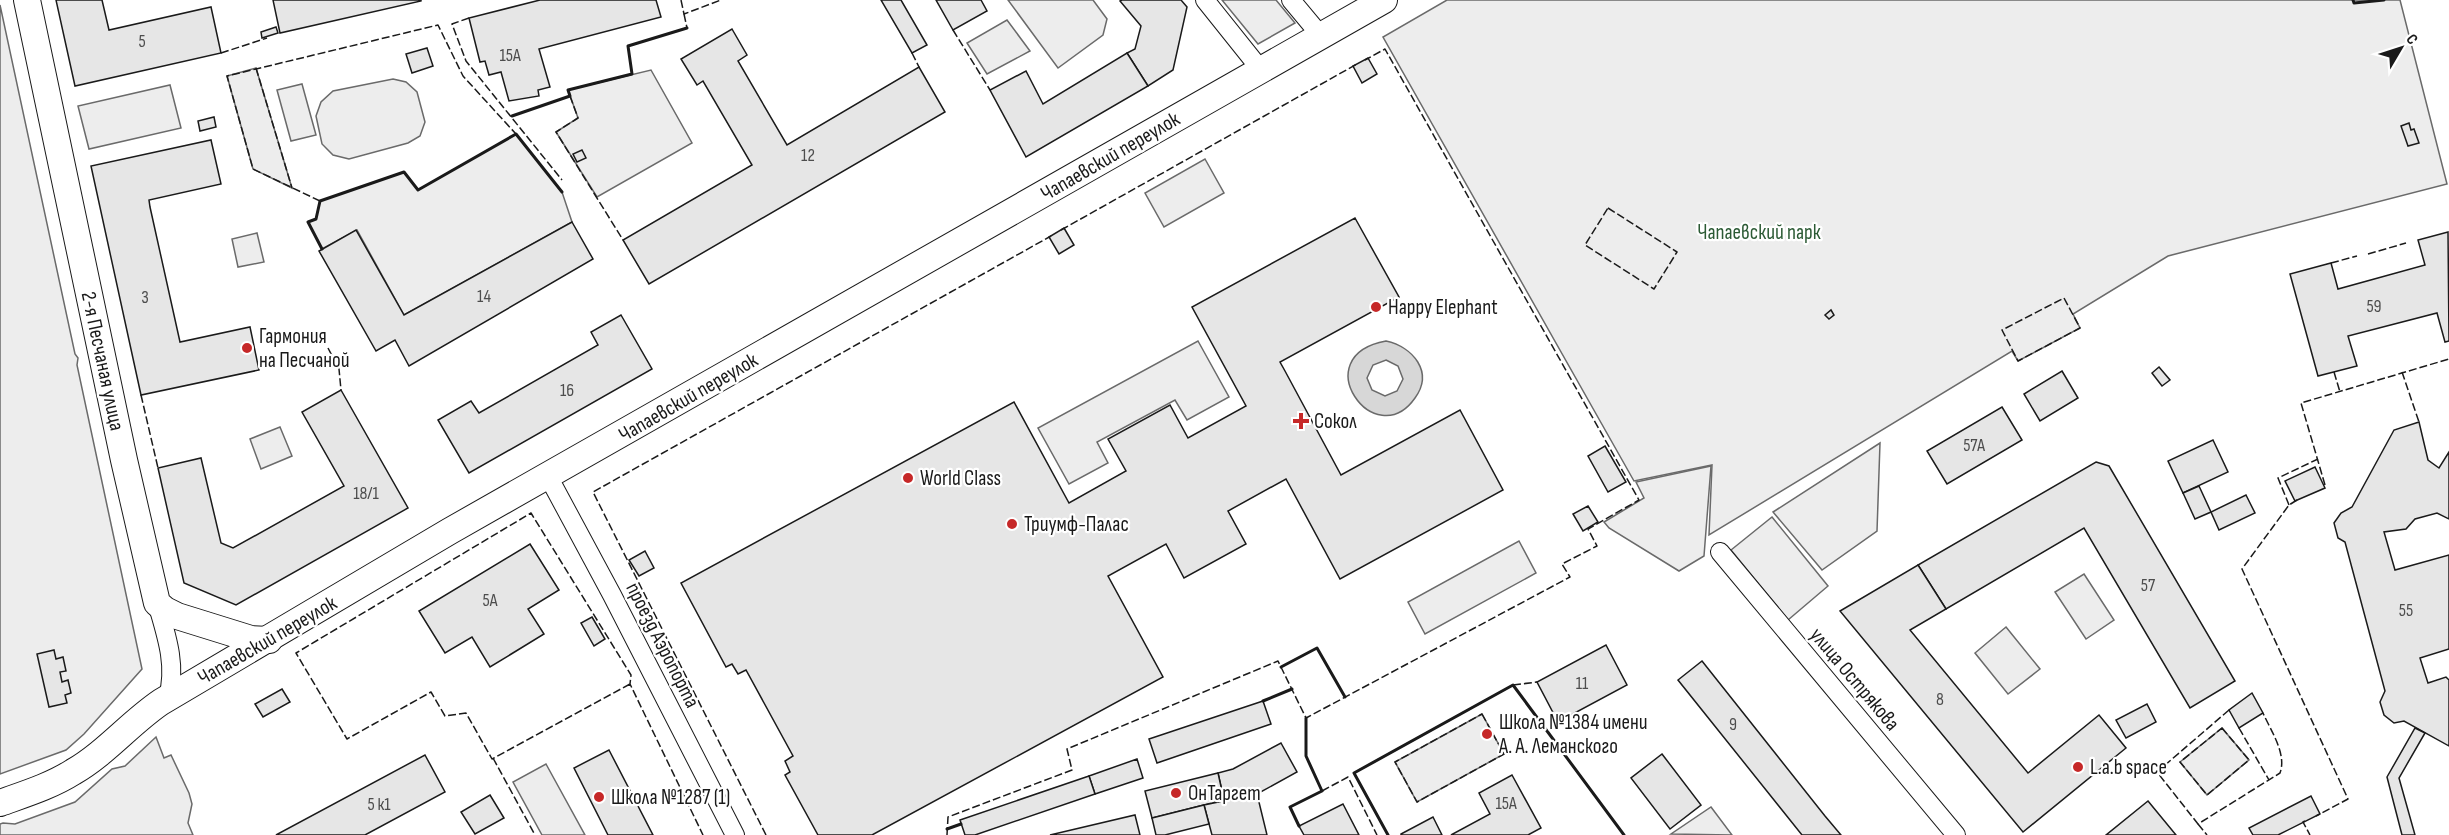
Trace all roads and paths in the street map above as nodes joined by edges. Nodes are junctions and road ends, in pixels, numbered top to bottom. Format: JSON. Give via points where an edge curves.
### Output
{"nodes":[{"id":1,"x":27,"y":0,"type":"edge"},
{"id":2,"x":1205,"y":0,"type":"edge"},
{"id":3,"x":1291,"y":0,"type":"edge"},
{"id":4,"x":1384,"y":0,"type":"edge"},
{"id":5,"x":1321,"y":36,"type":"junction"},
{"id":6,"x":1261,"y":70,"type":"junction"},
{"id":7,"x":548,"y":476,"type":"junction"},
{"id":8,"x":1720,"y":552,"type":"dead end"},
{"id":9,"x":157,"y":603,"type":"junction"},
{"id":10,"x":269,"y":640,"type":"junction"},
{"id":11,"x":168,"y":697,"type":"junction"},
{"id":12,"x":0,"y":803,"type":"edge"},
{"id":13,"x":735,"y":835,"type":"edge"},
{"id":14,"x":1956,"y":835,"type":"edge"}],
"edges":[{"from":1,"to":9,"type":"street","name":"2-я Песчаная улица"},
{"from":2,"to":6,"type":"street"},
{"from":3,"to":5,"type":"street"},
{"from":4,"to":5,"type":"street","name":"Чапаевский переулок"},
{"from":5,"to":6,"type":"street","name":"Чапаевский переулок"},
{"from":6,"to":7,"type":"street","name":"Чапаевский переулок"},
{"from":7,"to":10,"type":"street","name":"Чапаевский переулок"},
{"from":7,"to":13,"type":"street","name":"проезд Аэропорта"},
{"from":8,"to":14,"type":"street","name":"улица Острякова"},
{"from":9,"to":10,"type":"street","via":[[177,616],[251,639]]},
{"from":9,"to":11,"type":"street","via":[[171,659]]},
{"from":10,"to":11,"type":"street","name":"Чапаевский переулок"},
{"from":11,"to":12,"type":"street","name":"Чапаевский переулок","via":[[73,773]]}]}
